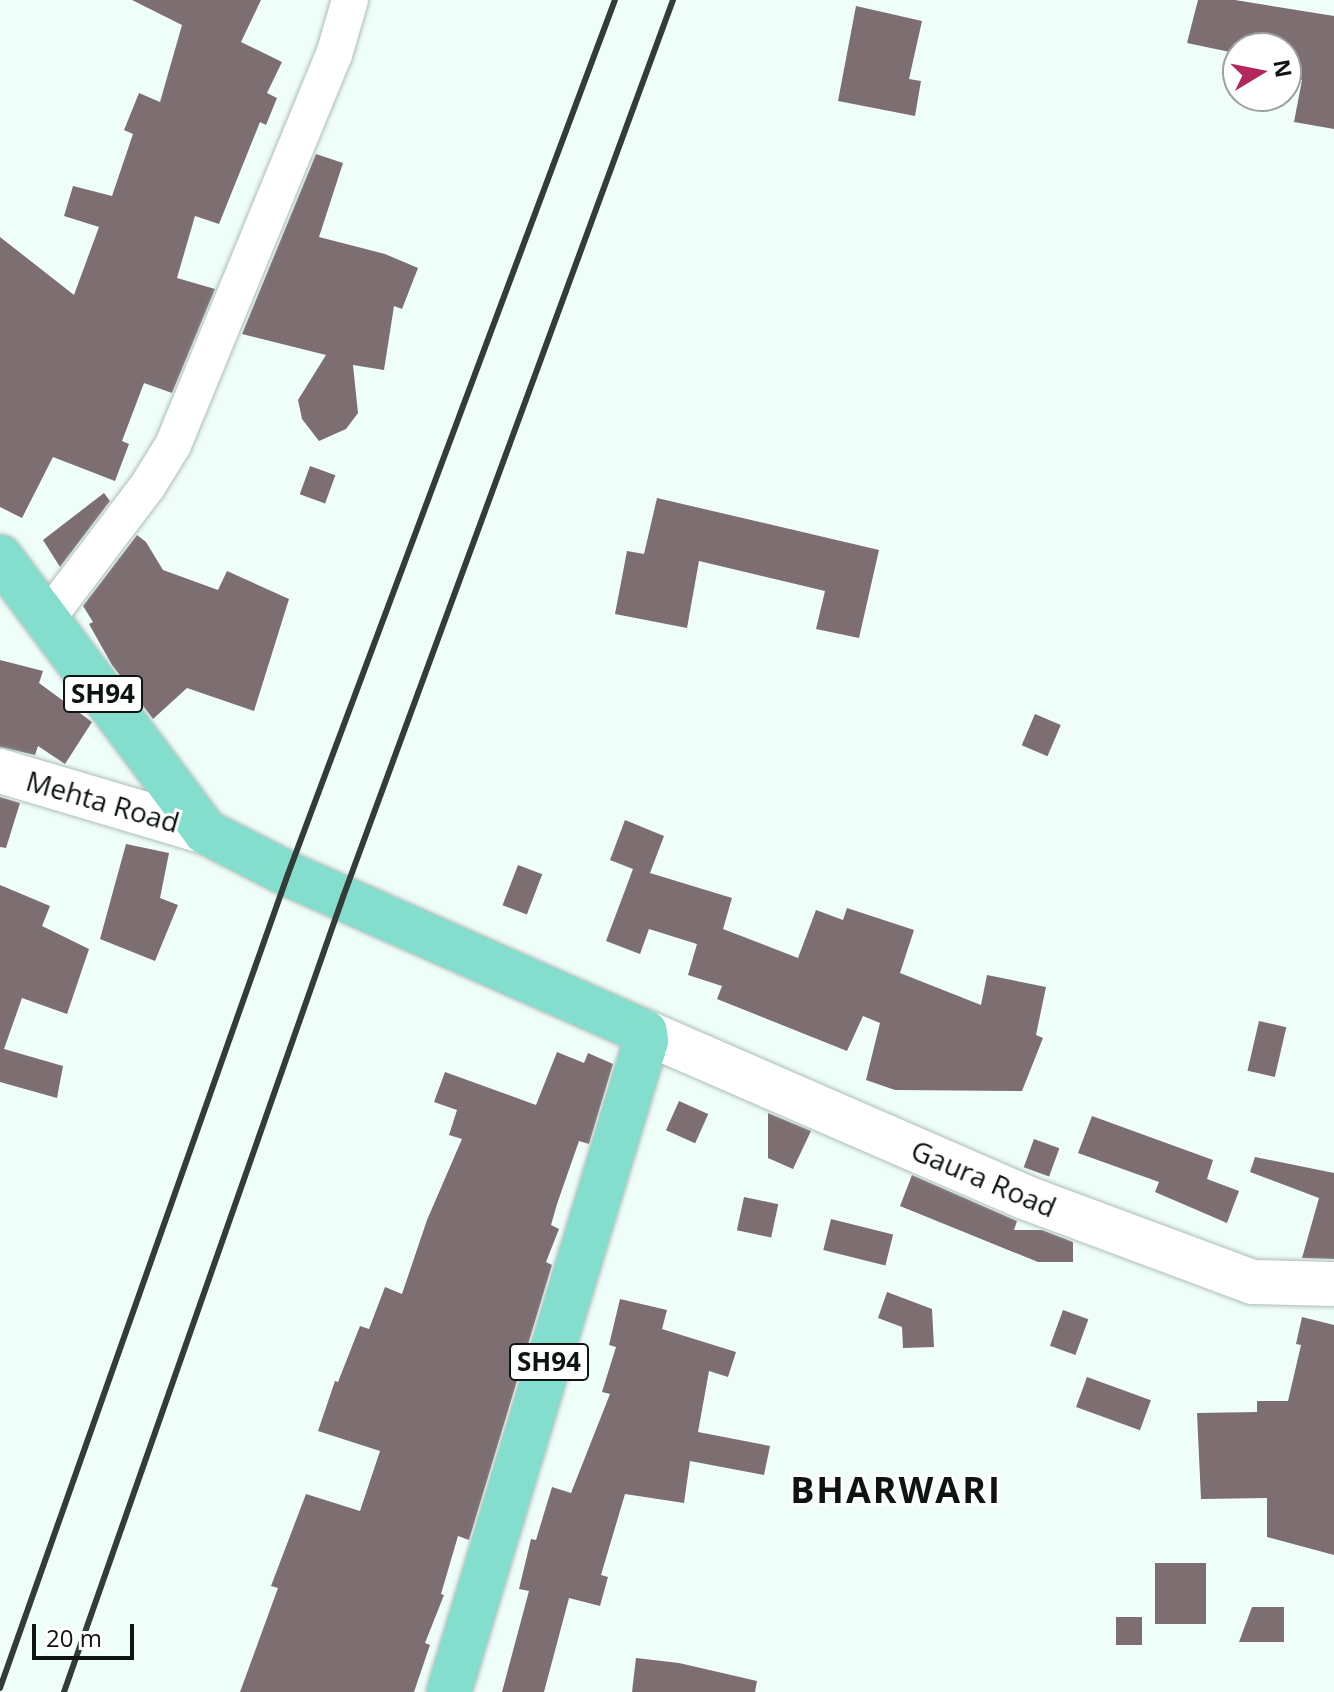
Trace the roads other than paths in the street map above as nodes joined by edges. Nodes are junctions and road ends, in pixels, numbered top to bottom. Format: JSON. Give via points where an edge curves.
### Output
{"nodes":[{"id":1,"x":350,"y":0,"type":"edge"},
{"id":2,"x":0,"y":557,"type":"edge"},
{"id":3,"x":46,"y":620,"type":"junction"},
{"id":4,"x":0,"y":771,"type":"edge"},
{"id":5,"x":206,"y":832,"type":"junction"},
{"id":6,"x":645,"y":1032,"type":"junction"},
{"id":7,"x":1334,"y":1284,"type":"edge"},
{"id":8,"x":449,"y":1692,"type":"edge"}],
"edges":[{"from":1,"to":3,"type":"street","via":[[334,55],[173,445]]},
{"from":2,"to":3,"type":"main road","number":"SH94"},
{"from":3,"to":5,"type":"main road","number":"SH94"},
{"from":4,"to":5,"type":"street","name":"Mehta Road"},
{"from":5,"to":6,"type":"main road","number":"SH94","via":[[288,874]]},
{"from":6,"to":7,"type":"street","name":"Gaura Road","via":[[1024,1197],[1253,1282]]},
{"from":6,"to":8,"type":"main road","number":"SH94"}]}
